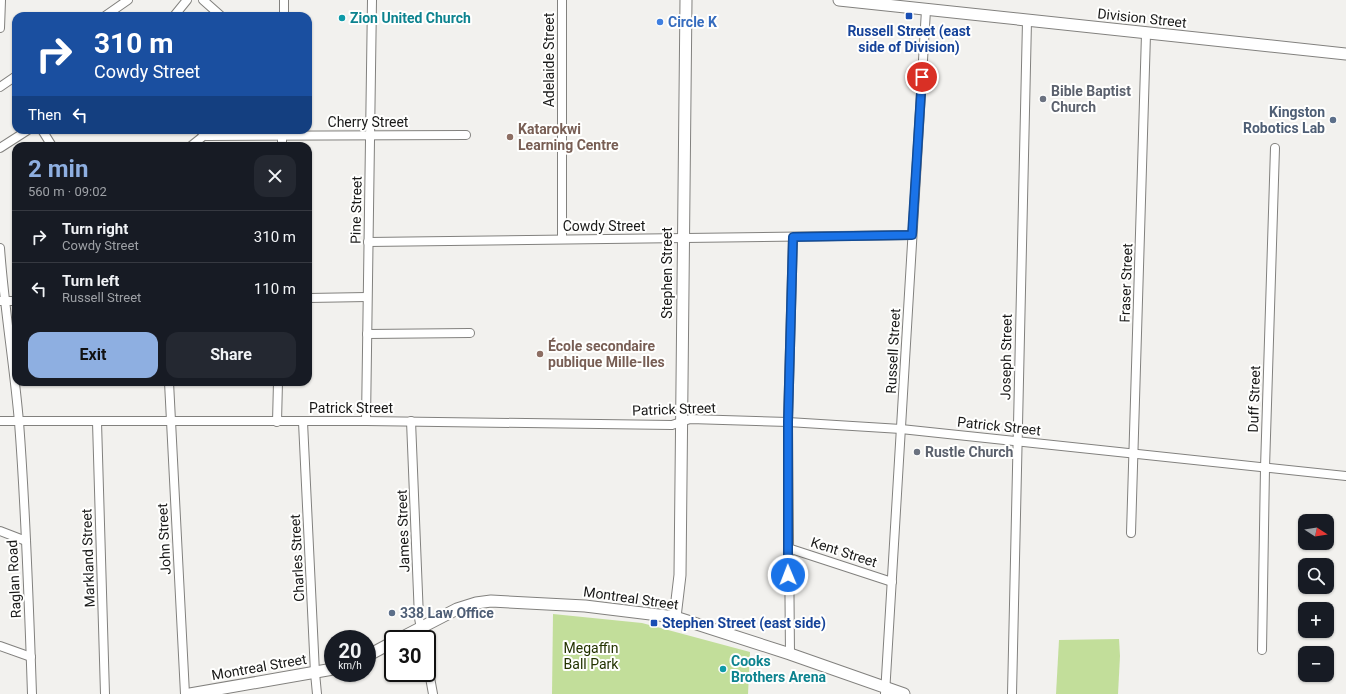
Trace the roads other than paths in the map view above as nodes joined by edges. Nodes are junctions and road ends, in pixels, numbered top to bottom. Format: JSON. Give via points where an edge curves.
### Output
{"nodes":[{"id":1,"x":2,"y":0,"type":"edge"},
{"id":2,"x":128,"y":0,"type":"edge"},
{"id":3,"x":187,"y":0,"type":"edge"},
{"id":4,"x":203,"y":0,"type":"edge"},
{"id":5,"x":284,"y":0,"type":"edge"},
{"id":6,"x":372,"y":0,"type":"edge"},
{"id":7,"x":562,"y":0,"type":"edge"},
{"id":8,"x":686,"y":0,"type":"edge"},
{"id":9,"x":839,"y":0,"type":"edge"},
{"id":10,"x":876,"y":2,"type":"edge"},
{"id":11,"x":926,"y":10,"type":"junction"},
{"id":12,"x":111,"y":12,"type":"edge"},
{"id":13,"x":177,"y":12,"type":"edge"},
{"id":14,"x":216,"y":12,"type":"edge"},
{"id":15,"x":284,"y":12,"type":"edge"},
{"id":16,"x":1027,"y":21,"type":"junction"},
{"id":17,"x":0,"y":28,"type":"edge"},
{"id":18,"x":1146,"y":34,"type":"junction"},
{"id":19,"x":1346,"y":54,"type":"edge"},
{"id":20,"x":12,"y":79,"type":"edge"},
{"id":21,"x":0,"y":87,"type":"edge"},
{"id":22,"x":22,"y":134,"type":"edge"},
{"id":23,"x":312,"y":134,"type":"edge"},
{"id":24,"x":370,"y":135,"type":"junction"},
{"id":25,"x":466,"y":135,"type":"dead end"},
{"id":26,"x":0,"y":148,"type":"edge"},
{"id":27,"x":1275,"y":148,"type":"dead end"},
{"id":28,"x":912,"y":235,"type":"junction"},
{"id":29,"x":793,"y":237,"type":"junction"},
{"id":30,"x":683,"y":238,"type":"junction"},
{"id":31,"x":562,"y":239,"type":"junction"},
{"id":32,"x":368,"y":242,"type":"junction"},
{"id":33,"x":0,"y":248,"type":"edge"},
{"id":34,"x":367,"y":297,"type":"junction"},
{"id":35,"x":312,"y":298,"type":"edge"},
{"id":36,"x":2,"y":301,"type":"edge"},
{"id":37,"x":470,"y":333,"type":"dead end"},
{"id":38,"x":367,"y":334,"type":"junction"},
{"id":39,"x":12,"y":372,"type":"edge"},
{"id":40,"x":14,"y":386,"type":"edge"},
{"id":41,"x":169,"y":386,"type":"edge"},
{"id":42,"x":278,"y":386,"type":"edge"},
{"id":43,"x":0,"y":421,"type":"edge"},
{"id":44,"x":171,"y":421,"type":"junction"},
{"id":45,"x":366,"y":421,"type":"junction"},
{"id":46,"x":411,"y":421,"type":"junction"},
{"id":47,"x":19,"y":422,"type":"junction"},
{"id":48,"x":97,"y":422,"type":"junction"},
{"id":49,"x":277,"y":422,"type":"junction"},
{"id":50,"x":303,"y":422,"type":"junction"},
{"id":51,"x":681,"y":422,"type":"junction"},
{"id":52,"x":788,"y":422,"type":"junction"},
{"id":53,"x":901,"y":429,"type":"junction"},
{"id":54,"x":1018,"y":441,"type":"junction"},
{"id":55,"x":1134,"y":454,"type":"junction"},
{"id":56,"x":1265,"y":468,"type":"junction"},
{"id":57,"x":1346,"y":476,"type":"edge"},
{"id":58,"x":0,"y":532,"type":"edge"},
{"id":59,"x":1131,"y":533,"type":"dead end"},
{"id":60,"x":26,"y":541,"type":"junction"},
{"id":61,"x":788,"y":548,"type":"junction"},
{"id":62,"x":892,"y":582,"type":"junction"},
{"id":63,"x":675,"y":617,"type":"junction"},
{"id":64,"x":421,"y":627,"type":"junction"},
{"id":65,"x":416,"y":630,"type":"edge"},
{"id":66,"x":422,"y":630,"type":"edge"},
{"id":67,"x":0,"y":646,"type":"edge"},
{"id":68,"x":1262,"y":650,"type":"dead end"},
{"id":69,"x":790,"y":654,"type":"junction"},
{"id":70,"x":31,"y":656,"type":"junction"},
{"id":71,"x":324,"y":671,"type":"edge"},
{"id":72,"x":315,"y":673,"type":"junction"},
{"id":73,"x":431,"y":682,"type":"edge"},
{"id":74,"x":885,"y":691,"type":"edge"},
{"id":75,"x":32,"y":694,"type":"edge"},
{"id":76,"x":105,"y":694,"type":"edge"},
{"id":77,"x":185,"y":694,"type":"edge"},
{"id":78,"x":190,"y":694,"type":"edge"},
{"id":79,"x":317,"y":694,"type":"edge"},
{"id":80,"x":433,"y":694,"type":"edge"},
{"id":81,"x":904,"y":694,"type":"edge"},
{"id":82,"x":1012,"y":694,"type":"edge"}],
"edges":[{"from":1,"to":17,"type":"street"},
{"from":2,"to":12,"type":"street"},
{"from":3,"to":13,"type":"street"},
{"from":4,"to":14,"type":"street"},
{"from":5,"to":15,"type":"street"},
{"from":6,"to":24,"type":"street","name":"Pine Street"},
{"from":7,"to":31,"type":"street","name":"Adelaide Street"},
{"from":8,"to":30,"type":"main road","name":"Stephen Street"},
{"from":9,"to":10,"type":"main road","name":"Division Street"},
{"from":10,"to":11,"type":"main road","name":"Division Street"},
{"from":11,"to":16,"type":"main road","name":"Division Street"},
{"from":11,"to":28,"type":"street","name":"Russell Street"},
{"from":16,"to":18,"type":"main road","name":"Division Street"},
{"from":16,"to":54,"type":"street","name":"Joseph Street"},
{"from":18,"to":19,"type":"main road","name":"Division Street"},
{"from":18,"to":55,"type":"street","name":"Fraser Street"},
{"from":20,"to":21,"type":"street"},
{"from":22,"to":26,"type":"street"},
{"from":23,"to":24,"type":"street","name":"Cherry Street"},
{"from":24,"to":25,"type":"street","name":"Cherry Street"},
{"from":24,"to":32,"type":"street","name":"Pine Street"},
{"from":27,"to":56,"type":"street","name":"Duff Street"},
{"from":28,"to":29,"type":"street","name":"Cowdy Street"},
{"from":28,"to":53,"type":"street","name":"Russell Street"},
{"from":29,"to":30,"type":"street","name":"Cowdy Street"},
{"from":29,"to":52,"type":"street"},
{"from":30,"to":31,"type":"street","name":"Cowdy Street"},
{"from":30,"to":51,"type":"main road","name":"Stephen Street"},
{"from":31,"to":32,"type":"street","name":"Cowdy Street"},
{"from":32,"to":34,"type":"street","name":"Pine Street"},
{"from":33,"to":36,"type":"street","name":"Raglan Road"},
{"from":34,"to":35,"type":"street"},
{"from":34,"to":38,"type":"street","name":"Pine Street"},
{"from":36,"to":39,"type":"street","name":"Raglan Road"},
{"from":37,"to":38,"type":"street"},
{"from":38,"to":45,"type":"street","name":"Pine Street"},
{"from":40,"to":47,"type":"street","name":"Raglan Road"},
{"from":41,"to":44,"type":"street","name":"John Street"},
{"from":42,"to":49,"type":"street"},
{"from":43,"to":47,"type":"street","name":"Patrick Street"},
{"from":44,"to":48,"type":"street","name":"Patrick Street"},
{"from":44,"to":49,"type":"street","name":"Patrick Street"},
{"from":44,"to":77,"type":"street","name":"John Street"},
{"from":45,"to":46,"type":"street","name":"Patrick Street"},
{"from":45,"to":50,"type":"street","name":"Patrick Street"},
{"from":46,"to":51,"type":"street","name":"Patrick Street","via":[[672,425]]},
{"from":46,"to":64,"type":"street","name":"James Street"},
{"from":47,"to":48,"type":"street","name":"Patrick Street"},
{"from":47,"to":60,"type":"street","name":"Raglan Road"},
{"from":48,"to":76,"type":"street","name":"Markland Street"},
{"from":49,"to":50,"type":"street","name":"Patrick Street"},
{"from":50,"to":72,"type":"street","name":"Charles Street"},
{"from":51,"to":52,"type":"street","name":"Patrick Street","via":[[690,419]]},
{"from":51,"to":63,"type":"main road","name":"Stephen Street","via":[[680,575]]},
{"from":52,"to":53,"type":"street","name":"Patrick Street"},
{"from":52,"to":61,"type":"street"},
{"from":53,"to":54,"type":"street","name":"Patrick Street"},
{"from":53,"to":62,"type":"street","name":"Russell Street"},
{"from":54,"to":55,"type":"street","name":"Patrick Street"},
{"from":54,"to":82,"type":"street","name":"Joseph Street"},
{"from":55,"to":56,"type":"street","name":"Patrick Street"},
{"from":55,"to":59,"type":"street","name":"Fraser Street"},
{"from":56,"to":57,"type":"street","name":"Patrick Street"},
{"from":56,"to":68,"type":"street","name":"Duff Street"},
{"from":58,"to":60,"type":"street"},
{"from":60,"to":70,"type":"street","name":"Raglan Road"},
{"from":61,"to":62,"type":"street","name":"Kent Street"},
{"from":61,"to":69,"type":"street"},
{"from":62,"to":74,"type":"street","name":"Russell Street"},
{"from":63,"to":64,"type":"main road","name":"Montreal Street","via":[[585,606],[491,601],[457,609]]},
{"from":63,"to":69,"type":"main road","name":"Montreal Street"},
{"from":64,"to":65,"type":"main road","name":"Montreal Street"},
{"from":64,"to":66,"type":"street","name":"James Street"},
{"from":67,"to":70,"type":"street"},
{"from":69,"to":74,"type":"main road","name":"Montreal Street"},
{"from":70,"to":75,"type":"street","name":"Raglan Road"},
{"from":71,"to":72,"type":"main road","name":"Montreal Street"},
{"from":72,"to":78,"type":"main road","name":"Montreal Street"},
{"from":72,"to":79,"type":"street","name":"Charles Street"},
{"from":73,"to":80,"type":"street"},
{"from":74,"to":81,"type":"main road","name":"Montreal Street"}]}
